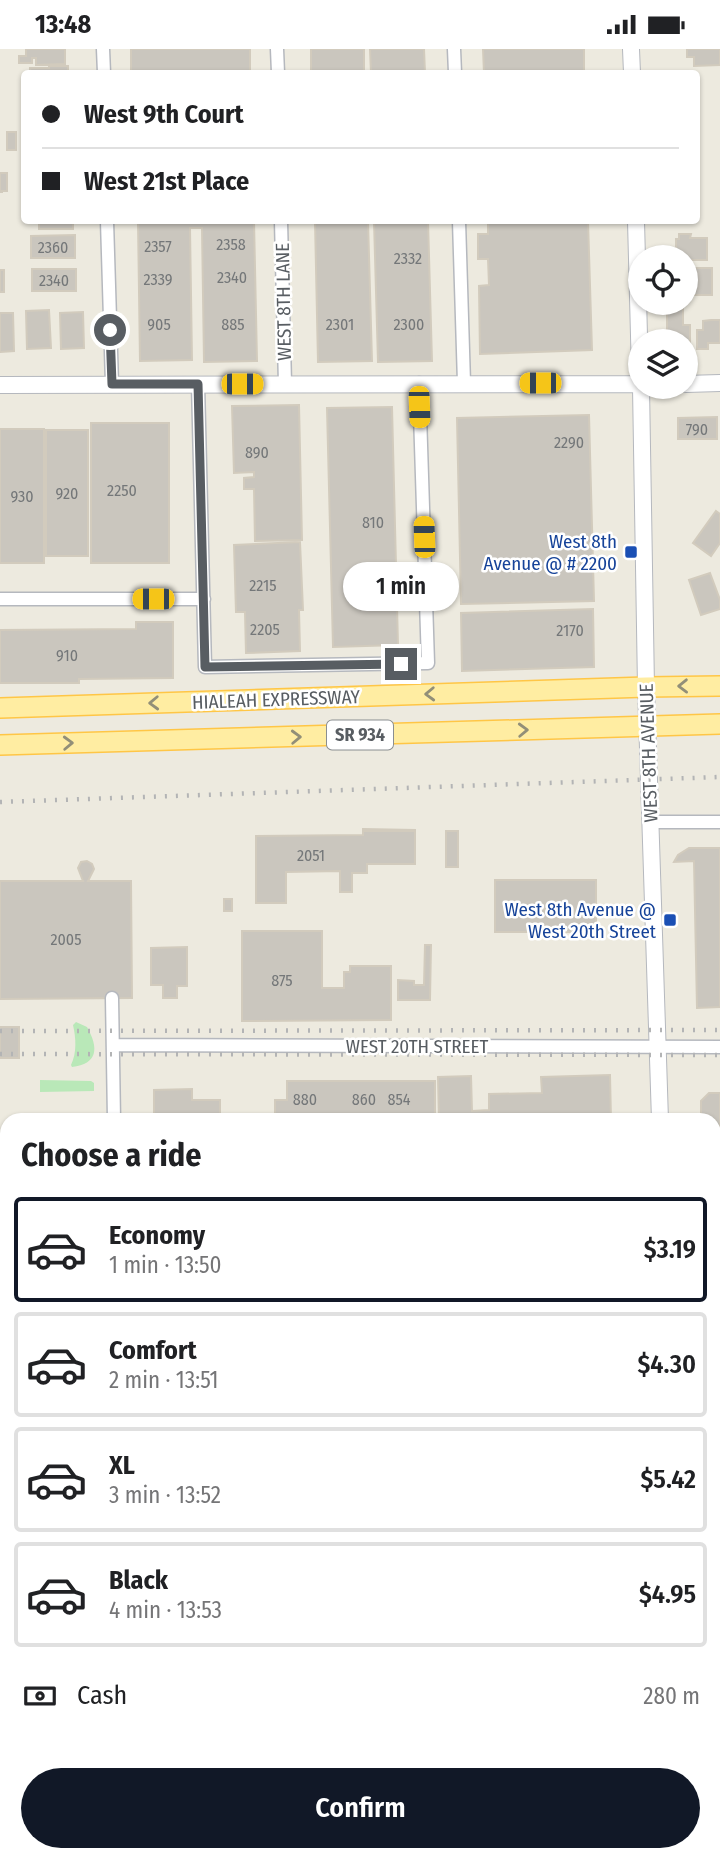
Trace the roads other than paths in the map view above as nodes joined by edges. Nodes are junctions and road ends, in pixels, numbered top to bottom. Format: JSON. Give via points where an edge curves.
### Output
{"nodes":[{"id":1,"x":103,"y":49,"type":"edge"},
{"id":2,"x":277,"y":49,"type":"edge"},
{"id":3,"x":454,"y":49,"type":"edge"},
{"id":4,"x":631,"y":49,"type":"edge"},
{"id":5,"x":104,"y":70,"type":"edge"},
{"id":6,"x":278,"y":70,"type":"edge"},
{"id":7,"x":455,"y":70,"type":"edge"},
{"id":8,"x":632,"y":70,"type":"edge"},
{"id":9,"x":107,"y":224,"type":"edge"},
{"id":10,"x":281,"y":224,"type":"edge"},
{"id":11,"x":459,"y":224,"type":"edge"},
{"id":12,"x":636,"y":224,"type":"edge"},
{"id":13,"x":639,"y":329,"type":"edge"},
{"id":14,"x":419,"y":383,"type":"junction"},
{"id":15,"x":464,"y":383,"type":"junction"},
{"id":16,"x":720,"y":383,"type":"edge"},
{"id":17,"x":112,"y":384,"type":"junction"},
{"id":18,"x":198,"y":384,"type":"junction"},
{"id":19,"x":285,"y":384,"type":"junction"},
{"id":20,"x":698,"y":384,"type":"edge"},
{"id":21,"x":0,"y":385,"type":"edge"},
{"id":22,"x":628,"y":385,"type":"edge"},
{"id":23,"x":641,"y":399,"type":"edge"},
{"id":24,"x":0,"y":599,"type":"edge"},
{"id":25,"x":204,"y":599,"type":"junction"},
{"id":26,"x":720,"y":686,"type":"edge"},
{"id":27,"x":646,"y":687,"type":"junction"},
{"id":28,"x":0,"y":708,"type":"edge"},
{"id":29,"x":720,"y":724,"type":"edge"},
{"id":30,"x":648,"y":727,"type":"junction"},
{"id":31,"x":0,"y":745,"type":"edge"},
{"id":32,"x":720,"y":822,"type":"edge"},
{"id":33,"x":651,"y":823,"type":"junction"},
{"id":34,"x":113,"y":998,"type":"dead end"},
{"id":35,"x":114,"y":1045,"type":"junction"},
{"id":36,"x":659,"y":1047,"type":"junction"},
{"id":37,"x":720,"y":1047,"type":"edge"},
{"id":38,"x":114,"y":1113,"type":"edge"},
{"id":39,"x":660,"y":1113,"type":"edge"}],
"edges":[{"from":1,"to":5,"type":"street"},
{"from":2,"to":6,"type":"street"},
{"from":3,"to":7,"type":"street"},
{"from":4,"to":8,"type":"street"},
{"from":9,"to":17,"type":"street"},
{"from":10,"to":19,"type":"street","name":"WEST 8TH LANE"},
{"from":11,"to":15,"type":"street"},
{"from":12,"to":13,"type":"street"},
{"from":14,"to":15,"type":"street"},
{"from":14,"to":19,"type":"street"},
{"from":14,"to":25,"type":"street","via":[[428,663],[205,667]]},
{"from":15,"to":22,"type":"street"},
{"from":16,"to":20,"type":"street"},
{"from":17,"to":18,"type":"street"},
{"from":17,"to":21,"type":"street"},
{"from":18,"to":19,"type":"street"},
{"from":18,"to":25,"type":"street"},
{"from":23,"to":27,"type":"street","name":"WEST 8TH AVENUE"},
{"from":24,"to":25,"type":"street"},
{"from":26,"to":27,"type":"main road","name":"HIALEAH EXPRESSWAY","number":"SR 934","one_way":true},
{"from":27,"to":28,"type":"main road","name":"HIALEAH EXPRESSWAY","number":"SR 934","one_way":true},
{"from":27,"to":30,"type":"street","name":"WEST 8TH AVENUE"},
{"from":29,"to":30,"type":"main road","name":"HIALEAH EXPRESSWAY","number":"SR 934"},
{"from":31,"to":30,"type":"main road","name":"HIALEAH EXPRESSWAY","number":"SR 934","one_way":true},
{"from":30,"to":33,"type":"street","name":"WEST 8TH AVENUE"},
{"from":32,"to":33,"type":"street"},
{"from":33,"to":36,"type":"street","name":"WEST 8TH AVENUE"},
{"from":34,"to":35,"type":"street"},
{"from":35,"to":36,"type":"street","name":"WEST 20TH STREET"},
{"from":35,"to":38,"type":"street"},
{"from":36,"to":37,"type":"street","name":"WEST 20TH STREET"},
{"from":36,"to":39,"type":"street","name":"WEST 8TH AVENUE"}]}
